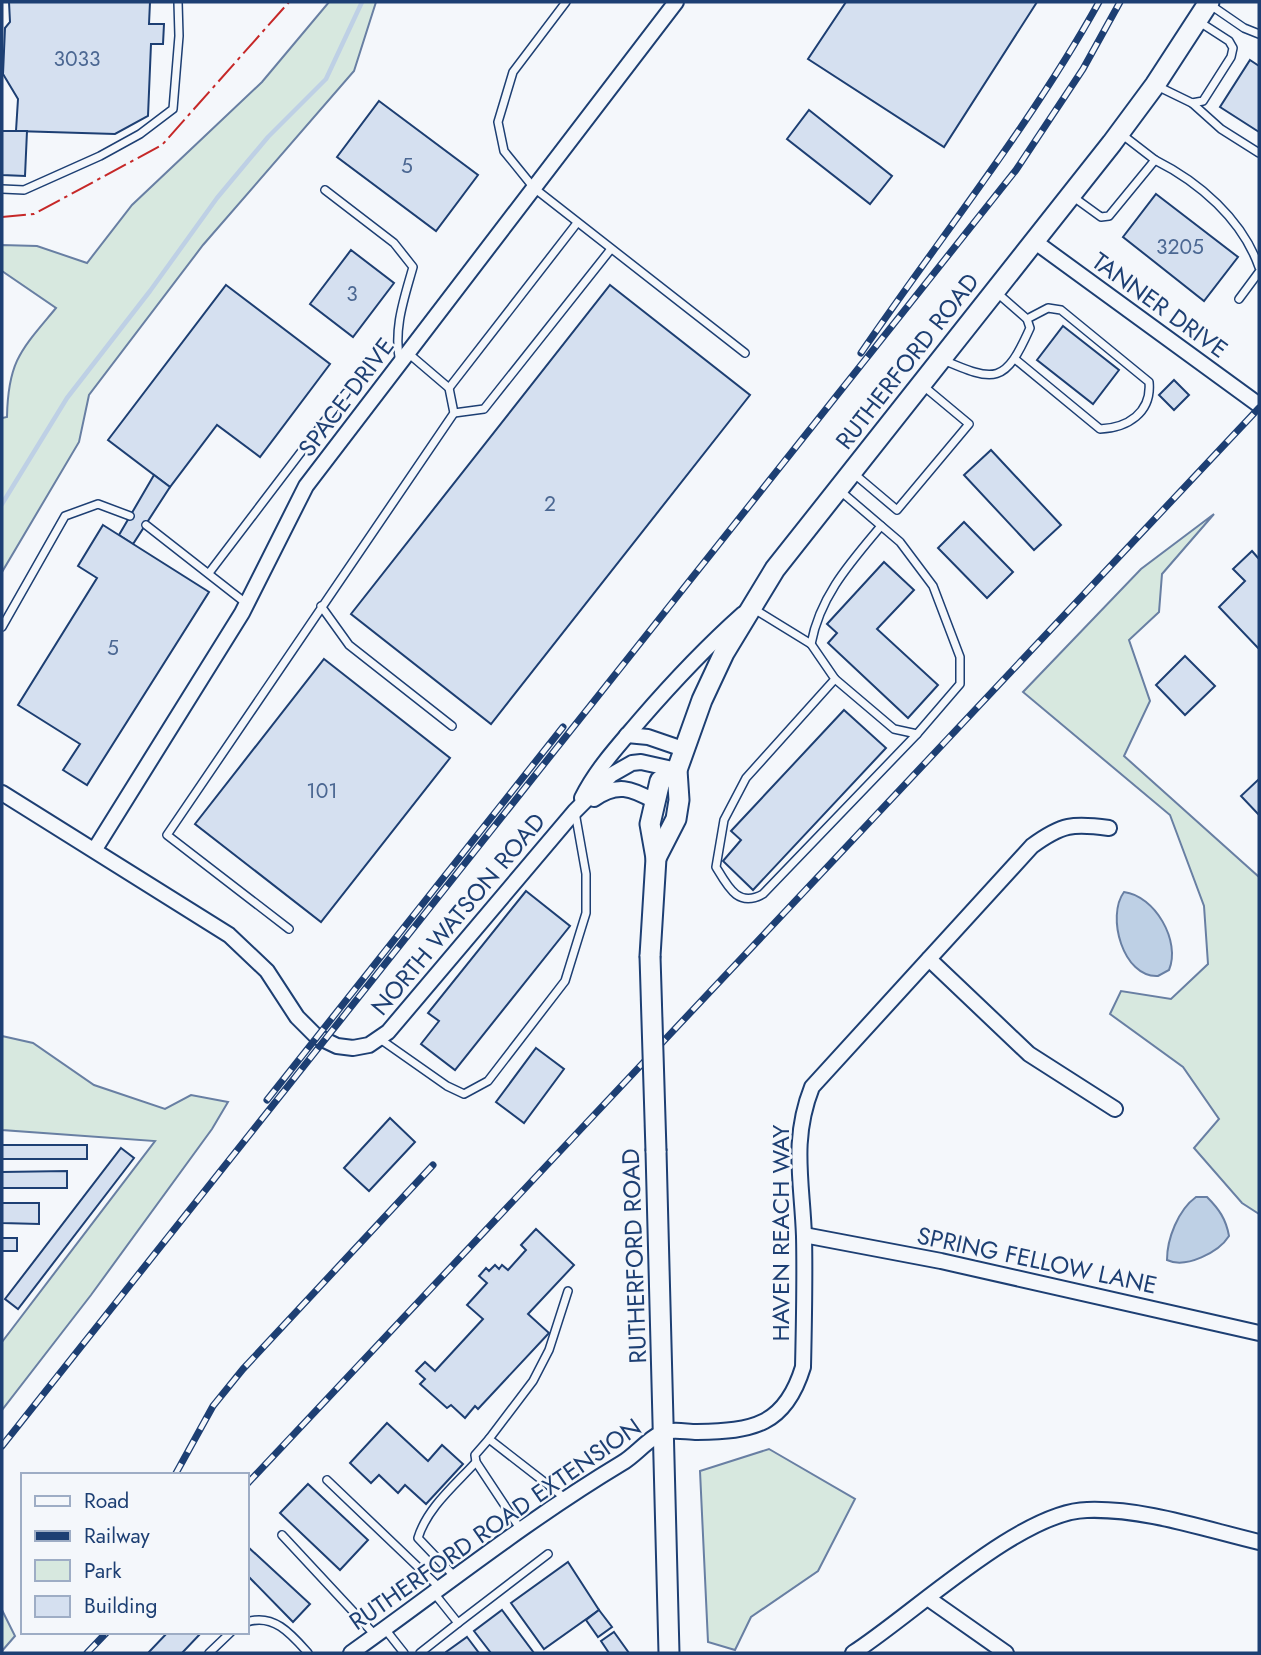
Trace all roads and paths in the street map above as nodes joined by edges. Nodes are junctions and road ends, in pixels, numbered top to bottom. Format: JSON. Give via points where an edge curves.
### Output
{"nodes":[{"id":1,"x":178,"y":2,"type":"edge"},
{"id":2,"x":566,"y":2,"type":"edge"},
{"id":3,"x":676,"y":2,"type":"edge"},
{"id":4,"x":1209,"y":2,"type":"edge"},
{"id":5,"x":1197,"y":21,"type":"junction"},
{"id":6,"x":1259,"y":34,"type":"edge"},
{"id":7,"x":1155,"y":85,"type":"junction"},
{"id":8,"x":1192,"y":103,"type":"junction"},
{"id":9,"x":1120,"y":132,"type":"junction"},
{"id":10,"x":1259,"y":153,"type":"edge"},
{"id":11,"x":1155,"y":160,"type":"junction"},
{"id":12,"x":534,"y":188,"type":"junction"},
{"id":13,"x":2,"y":189,"type":"edge"},
{"id":14,"x":326,"y":190,"type":"dead end"},
{"id":15,"x":1071,"y":195,"type":"junction"},
{"id":16,"x":577,"y":223,"type":"junction"},
{"id":17,"x":1034,"y":241,"type":"junction"},
{"id":18,"x":611,"y":249,"type":"junction"},
{"id":19,"x":1259,"y":270,"type":"edge"},
{"id":20,"x":994,"y":291,"type":"junction"},
{"id":21,"x":1240,"y":299,"type":"dead end"},
{"id":22,"x":1027,"y":319,"type":"junction"},
{"id":23,"x":745,"y":354,"type":"dead end"},
{"id":24,"x":404,"y":358,"type":"junction"},
{"id":25,"x":940,"y":359,"type":"junction"},
{"id":26,"x":1015,"y":359,"type":"junction"},
{"id":27,"x":921,"y":384,"type":"junction"},
{"id":28,"x":449,"y":388,"type":"junction"},
{"id":29,"x":346,"y":393,"type":"dead end"},
{"id":30,"x":1259,"y":405,"type":"edge"},
{"id":31,"x":454,"y":413,"type":"junction"},
{"id":32,"x":851,"y":472,"type":"junction"},
{"id":33,"x":838,"y":489,"type":"junction"},
{"id":34,"x":130,"y":516,"type":"dead end"},
{"id":35,"x":146,"y":525,"type":"dead end"},
{"id":36,"x":881,"y":526,"type":"junction"},
{"id":37,"x":209,"y":573,"type":"junction"},
{"id":38,"x":247,"y":604,"type":"junction"},
{"id":39,"x":321,"y":606,"type":"junction"},
{"id":40,"x":751,"y":607,"type":"junction"},
{"id":41,"x":2,"y":627,"type":"edge"},
{"id":42,"x":811,"y":644,"type":"junction"},
{"id":43,"x":835,"y":679,"type":"junction"},
{"id":44,"x":452,"y":726,"type":"dead end"},
{"id":45,"x":916,"y":734,"type":"junction"},
{"id":46,"x":627,"y":735,"type":"junction"},
{"id":47,"x":684,"y":749,"type":"junction"},
{"id":48,"x":677,"y":770,"type":"junction"},
{"id":49,"x":2,"y":793,"type":"edge"},
{"id":50,"x":654,"y":801,"type":"junction"},
{"id":51,"x":575,"y":811,"type":"junction"},
{"id":52,"x":1109,"y":828,"type":"dead end"},
{"id":53,"x":95,"y":849,"type":"junction"},
{"id":54,"x":656,"y":858,"type":"junction"},
{"id":55,"x":289,"y":929,"type":"dead end"},
{"id":56,"x":929,"y":959,"type":"junction"},
{"id":57,"x":380,"y":1039,"type":"junction"},
{"id":58,"x":1115,"y":1109,"type":"dead end"},
{"id":59,"x":804,"y":1235,"type":"junction"},
{"id":60,"x":568,"y":1291,"type":"dead end"},
{"id":61,"x":1259,"y":1333,"type":"edge"},
{"id":62,"x":664,"y":1432,"type":"junction"},
{"id":63,"x":489,"y":1439,"type":"junction"},
{"id":64,"x":476,"y":1462,"type":"junction"},
{"id":65,"x":327,"y":1480,"type":"dead end"},
{"id":66,"x":565,"y":1498,"type":"junction"},
{"id":67,"x":521,"y":1530,"type":"junction"},
{"id":68,"x":282,"y":1535,"type":"dead end"},
{"id":69,"x":1259,"y":1542,"type":"edge"},
{"id":70,"x":548,"y":1554,"type":"dead end"},
{"id":71,"x":455,"y":1578,"type":"junction"},
{"id":72,"x":437,"y":1591,"type":"junction"},
{"id":73,"x":929,"y":1599,"type":"junction"},
{"id":74,"x":248,"y":1622,"type":"edge"},
{"id":75,"x":458,"y":1623,"type":"junction"},
{"id":76,"x":381,"y":1632,"type":"junction"},
{"id":77,"x":230,"y":1634,"type":"edge"},
{"id":78,"x":209,"y":1653,"type":"edge"},
{"id":79,"x":308,"y":1653,"type":"edge"},
{"id":80,"x":352,"y":1653,"type":"edge"},
{"id":81,"x":404,"y":1653,"type":"edge"},
{"id":82,"x":421,"y":1653,"type":"edge"},
{"id":83,"x":669,"y":1653,"type":"edge"},
{"id":84,"x":853,"y":1653,"type":"edge"},
{"id":85,"x":1006,"y":1653,"type":"edge"}],
"edges":[{"from":1,"to":13,"type":"lane","via":[[173,109],[100,156],[24,190]]},
{"from":2,"to":12,"type":"lane","via":[[513,72],[498,122],[504,151]]},
{"from":3,"to":12,"type":"street","name":"SPACE DRIVE"},
{"from":4,"to":5,"type":"street","name":"RUTHERFORD ROAD"},
{"from":4,"to":6,"type":"lane"},
{"from":5,"to":7,"type":"street","name":"RUTHERFORD ROAD"},
{"from":5,"to":8,"type":"lane","via":[[1233,48],[1203,101]]},
{"from":7,"to":8,"type":"lane"},
{"from":7,"to":9,"type":"street","name":"RUTHERFORD ROAD"},
{"from":8,"to":10,"type":"lane"},
{"from":9,"to":11,"type":"lane"},
{"from":9,"to":15,"type":"street","name":"RUTHERFORD ROAD"},
{"from":11,"to":15,"type":"lane","via":[[1109,216],[1101,217]]},
{"from":11,"to":19,"type":"lane","via":[[1185,175],[1222,208]]},
{"from":12,"to":16,"type":"lane"},
{"from":12,"to":24,"type":"street","name":"SPACE DRIVE"},
{"from":14,"to":24,"type":"lane","via":[[394,243],[413,267],[401,305],[397,346]]},
{"from":15,"to":17,"type":"street","name":"RUTHERFORD ROAD"},
{"from":16,"to":18,"type":"lane"},
{"from":16,"to":28,"type":"lane"},
{"from":17,"to":20,"type":"street","name":"RUTHERFORD ROAD"},
{"from":17,"to":30,"type":"street","name":"TANNER DRIVE"},
{"from":18,"to":23,"type":"lane"},
{"from":18,"to":31,"type":"lane","via":[[484,409]]},
{"from":19,"to":21,"type":"lane"},
{"from":20,"to":22,"type":"lane"},
{"from":20,"to":25,"type":"street","name":"RUTHERFORD ROAD"},
{"from":22,"to":26,"type":"lane","via":[[1030,328]]},
{"from":22,"to":26,"type":"lane","via":[[1048,308],[1061,310],[1149,382],[1150,396],[1140,414],[1121,428],[1100,429]]},
{"from":24,"to":28,"type":"lane"},
{"from":24,"to":38,"type":"street","name":"SPACE DRIVE","via":[[306,486]]},
{"from":25,"to":26,"type":"lane","via":[[975,374],[993,375],[1009,369]]},
{"from":25,"to":27,"type":"street","name":"RUTHERFORD ROAD"},
{"from":27,"to":32,"type":"street","name":"RUTHERFORD ROAD"},
{"from":27,"to":32,"type":"lane","via":[[969,424],[897,510]]},
{"from":28,"to":31,"type":"lane"},
{"from":29,"to":37,"type":"lane"},
{"from":31,"to":39,"type":"lane"},
{"from":32,"to":33,"type":"street","name":"RUTHERFORD ROAD"},
{"from":33,"to":36,"type":"lane"},
{"from":33,"to":40,"type":"street","name":"RUTHERFORD ROAD"},
{"from":34,"to":41,"type":"lane","via":[[98,504],[65,516]]},
{"from":35,"to":37,"type":"lane"},
{"from":36,"to":42,"type":"lane","via":[[844,570],[823,605]]},
{"from":36,"to":45,"type":"lane","via":[[900,542],[933,586],[960,657],[960,684]]},
{"from":37,"to":38,"type":"lane"},
{"from":38,"to":53,"type":"street","name":"SPACE DRIVE"},
{"from":39,"to":44,"type":"lane","via":[[349,645]]},
{"from":39,"to":55,"type":"lane","via":[[167,835]]},
{"from":40,"to":42,"type":"lane"},
{"from":40,"to":46,"type":"street","name":"NORTH WATSON ROAD","via":[[698,654]]},
{"from":40,"to":47,"type":"street","name":"RUTHERFORD ROAD","via":[[702,700]]},
{"from":42,"to":43,"type":"lane"},
{"from":43,"to":45,"type":"lane","via":[[894,729]]},
{"from":43,"to":45,"type":"lane","via":[[746,778],[724,820],[716,867],[741,899],[751,901],[763,894]]},
{"from":46,"to":47,"type":"street"},
{"from":46,"to":51,"type":"street","name":"NORTH WATSON ROAD","via":[[595,772]]},
{"from":47,"to":48,"type":"street","name":"RUTHERFORD ROAD"},
{"from":48,"to":50,"type":"street","name":"RUTHERFORD ROAD","via":[[660,781]]},
{"from":48,"to":51,"type":"street","name":"NORTH WATSON ROAD","via":[[632,763],[611,775]]},
{"from":48,"to":54,"type":"street","name":"RUTHERFORD ROAD","via":[[676,819]]},
{"from":49,"to":53,"type":"street","name":"NORTH WATSON ROAD"},
{"from":50,"to":51,"type":"street","name":"NORTH WATSON ROAD","via":[[630,788],[616,787]]},
{"from":50,"to":54,"type":"street","name":"RUTHERFORD ROAD","via":[[650,824]]},
{"from":51,"to":57,"type":"street","name":"NORTH WATSON ROAD"},
{"from":51,"to":57,"type":"lane","via":[[586,874],[586,913],[565,981],[488,1080],[464,1094]]},
{"from":52,"to":56,"type":"street","name":"HAVEN REACH WAY","via":[[1077,823],[1054,830],[1032,846]]},
{"from":53,"to":57,"type":"street","name":"NORTH WATSON ROAD","via":[[229,935],[267,971],[297,1017],[316,1036],[353,1048]]},
{"from":54,"to":62,"type":"street","name":"RUTHERFORD ROAD","bridge":true,"via":[[650,956]]},
{"from":56,"to":58,"type":"street","via":[[1029,1054]]},
{"from":56,"to":59,"type":"street","name":"HAVEN REACH WAY","via":[[813,1087],[801,1115],[798,1153]]},
{"from":59,"to":61,"type":"street","name":"SPRING FELLOW LANE"},
{"from":59,"to":62,"type":"street","name":"HAVEN REACH WAY","via":[[803,1367],[788,1402],[777,1415],[748,1428]]},
{"from":60,"to":63,"type":"lane","via":[[549,1350],[533,1381]]},
{"from":62,"to":66,"type":"street","name":"RUTHERFORD ROAD EXTENSION"},
{"from":62,"to":83,"type":"street","name":"RUTHERFORD ROAD"},
{"from":63,"to":64,"type":"lane","via":[[475,1455]]},
{"from":63,"to":66,"type":"lane"},
{"from":64,"to":67,"type":"lane"},
{"from":64,"to":71,"type":"lane","via":[[436,1505],[418,1538]]},
{"from":65,"to":72,"type":"lane"},
{"from":66,"to":67,"type":"street","name":"RUTHERFORD ROAD EXTENSION"},
{"from":67,"to":71,"type":"street","name":"RUTHERFORD ROAD EXTENSION"},
{"from":68,"to":76,"type":"lane"},
{"from":69,"to":73,"type":"street","via":[[1112,1510],[1084,1510],[1047,1519],[1021,1532]]},
{"from":70,"to":75,"type":"lane"},
{"from":71,"to":72,"type":"street","name":"RUTHERFORD ROAD EXTENSION"},
{"from":72,"to":75,"type":"lane"},
{"from":72,"to":76,"type":"street","name":"RUTHERFORD ROAD EXTENSION"},
{"from":73,"to":84,"type":"street"},
{"from":73,"to":85,"type":"street"},
{"from":74,"to":79,"type":"lane","via":[[271,1621]]},
{"from":75,"to":82,"type":"lane"},
{"from":76,"to":80,"type":"street","name":"RUTHERFORD ROAD EXTENSION"},
{"from":76,"to":81,"type":"lane"},
{"from":77,"to":78,"type":"lane"}]}
